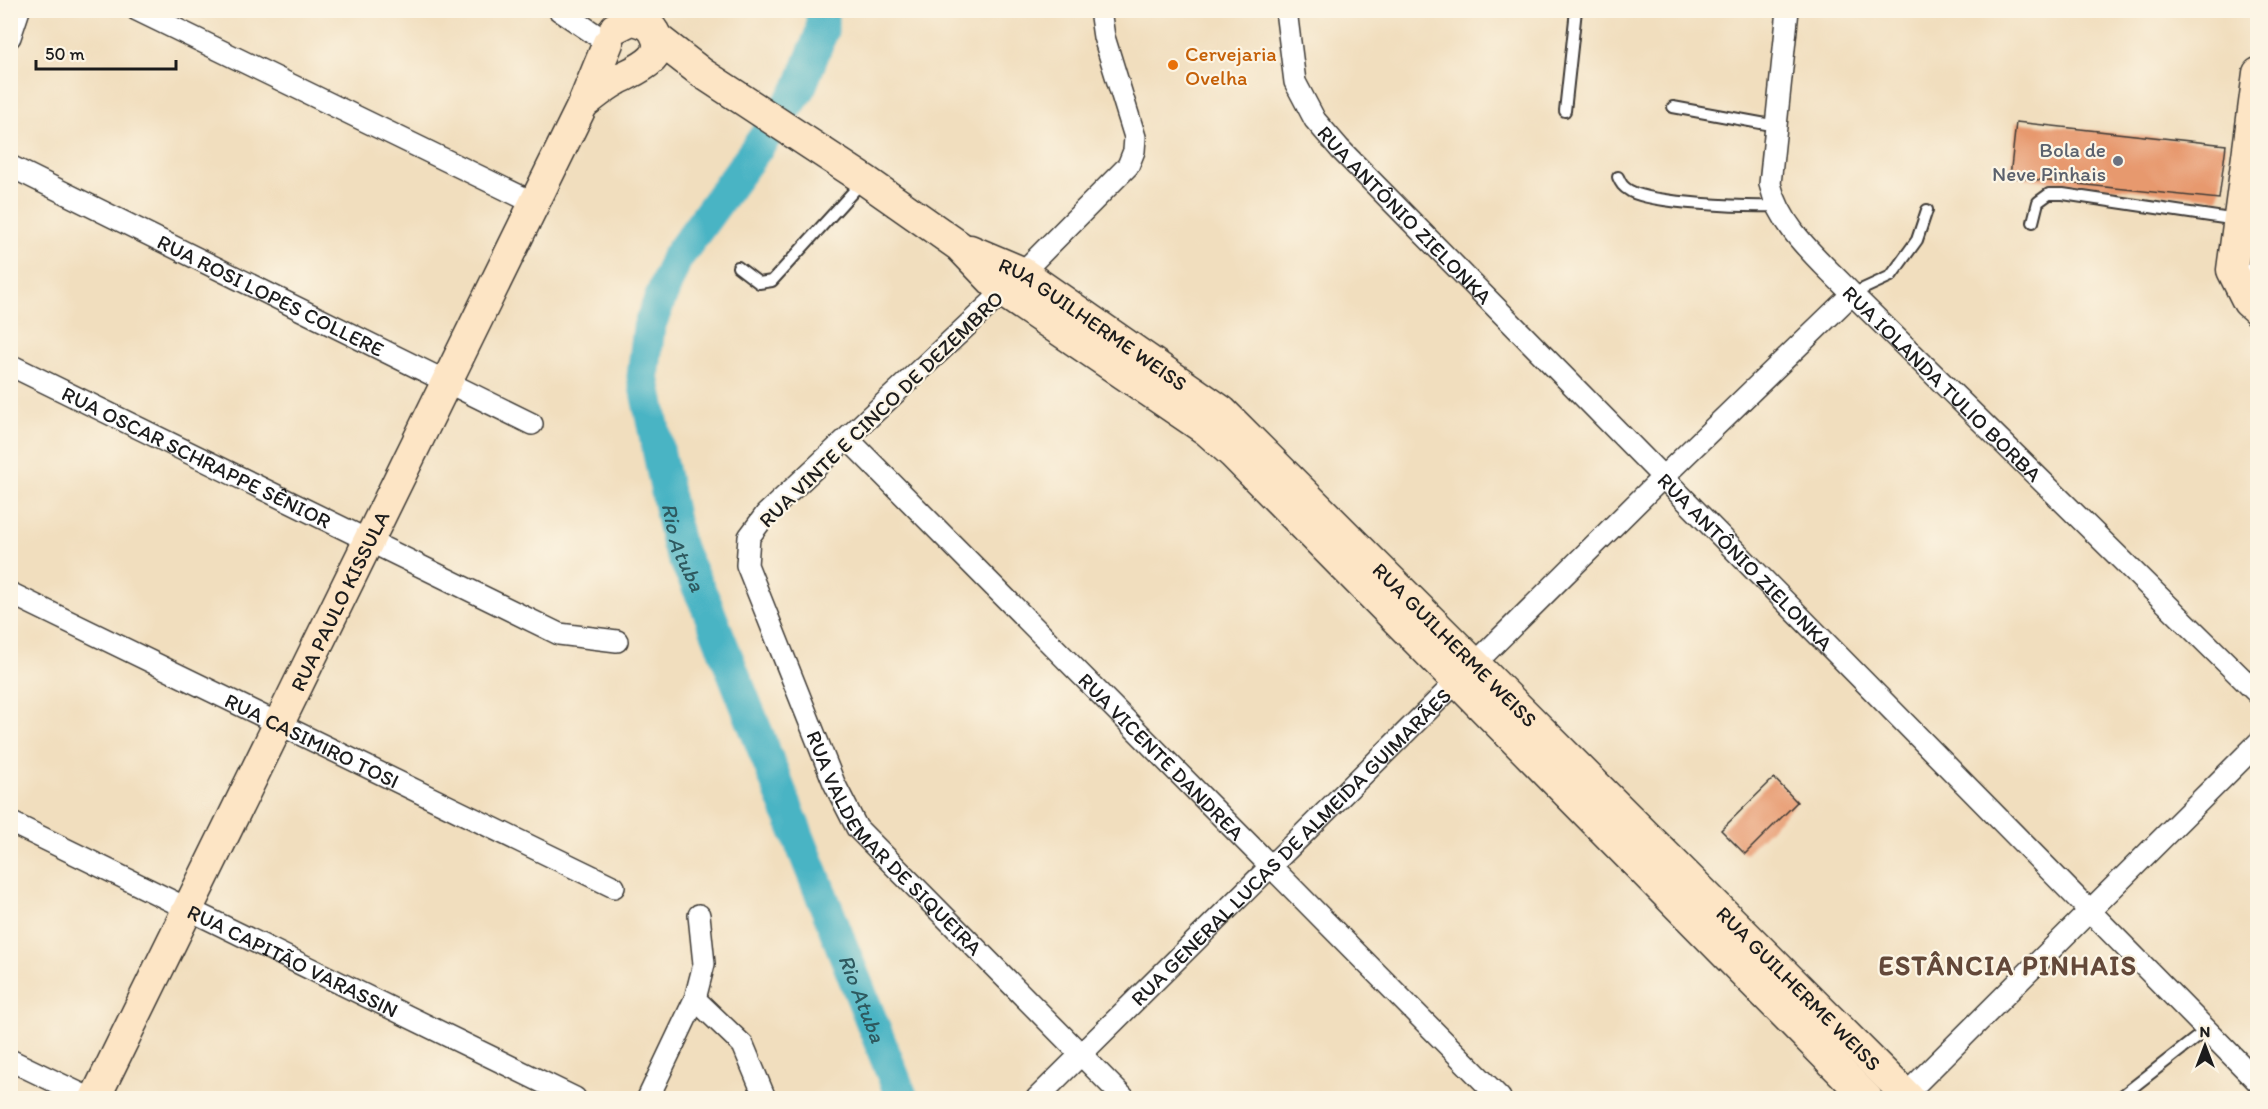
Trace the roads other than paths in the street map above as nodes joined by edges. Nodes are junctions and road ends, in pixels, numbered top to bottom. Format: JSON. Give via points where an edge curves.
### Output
{"nodes":[{"id":1,"x":137,"y":10,"type":"edge"},
{"id":2,"x":559,"y":10,"type":"edge"},
{"id":3,"x":1100,"y":10,"type":"edge"},
{"id":4,"x":1286,"y":10,"type":"edge"},
{"id":5,"x":1576,"y":10,"type":"edge"},
{"id":6,"x":1788,"y":10,"type":"edge"},
{"id":7,"x":654,"y":24,"type":"edge"},
{"id":8,"x":616,"y":27,"type":"edge"},
{"id":9,"x":639,"y":69,"type":"junction"},
{"id":10,"x":2258,"y":72,"type":"edge"},
{"id":11,"x":711,"y":79,"type":"junction"},
{"id":12,"x":583,"y":104,"type":"junction"},
{"id":13,"x":1673,"y":107,"type":"dead end"},
{"id":14,"x":1564,"y":111,"type":"dead end"},
{"id":15,"x":1777,"y":126,"type":"junction"},
{"id":16,"x":10,"y":166,"type":"edge"},
{"id":17,"x":1618,"y":177,"type":"dead end"},
{"id":18,"x":865,"y":180,"type":"junction"},
{"id":19,"x":534,"y":203,"type":"junction"},
{"id":20,"x":1775,"y":206,"type":"junction"},
{"id":21,"x":1927,"y":210,"type":"dead end"},
{"id":22,"x":2237,"y":220,"type":"junction"},
{"id":23,"x":2033,"y":222,"type":"dead end"},
{"id":24,"x":738,"y":267,"type":"dead end"},
{"id":25,"x":2245,"y":269,"type":"edge"},
{"id":26,"x":1013,"y":282,"type":"junction"},
{"id":27,"x":1852,"y":294,"type":"junction"},
{"id":28,"x":2258,"y":311,"type":"edge"},
{"id":29,"x":10,"y":365,"type":"edge"},
{"id":30,"x":446,"y":381,"type":"junction"},
{"id":31,"x":532,"y":424,"type":"dead end"},
{"id":32,"x":848,"y":439,"type":"junction"},
{"id":33,"x":1663,"y":477,"type":"junction"},
{"id":34,"x":749,"y":537,"type":"joint"},
{"id":35,"x":368,"y":540,"type":"junction"},
{"id":36,"x":10,"y":593,"type":"edge"},
{"id":37,"x":617,"y":641,"type":"dead end"},
{"id":38,"x":1467,"y":672,"type":"junction"},
{"id":39,"x":2258,"y":694,"type":"edge"},
{"id":40,"x":279,"y":724,"type":"junction"},
{"id":41,"x":2258,"y":742,"type":"edge"},
{"id":42,"x":10,"y":822,"type":"edge"},
{"id":43,"x":1270,"y":865,"type":"junction"},
{"id":44,"x":614,"y":887,"type":"dead end"},
{"id":45,"x":188,"y":909,"type":"junction"},
{"id":46,"x":2090,"y":909,"type":"junction"},
{"id":47,"x":699,"y":915,"type":"dead end"},
{"id":48,"x":695,"y":999,"type":"junction"},
{"id":49,"x":2206,"y":1030,"type":"junction"},
{"id":50,"x":1079,"y":1054,"type":"junction"},
{"id":51,"x":10,"y":1060,"type":"edge"},
{"id":52,"x":2258,"y":1082,"type":"edge"},
{"id":53,"x":2123,"y":1095,"type":"dead end"},
{"id":54,"x":1906,"y":1097,"type":"edge"},
{"id":55,"x":90,"y":1098,"type":"edge"},
{"id":56,"x":95,"y":1098,"type":"edge"},
{"id":57,"x":575,"y":1098,"type":"edge"},
{"id":58,"x":648,"y":1098,"type":"edge"},
{"id":59,"x":765,"y":1098,"type":"edge"},
{"id":60,"x":1036,"y":1098,"type":"edge"},
{"id":61,"x":1124,"y":1098,"type":"edge"},
{"id":62,"x":1500,"y":1098,"type":"edge"},
{"id":63,"x":1867,"y":1098,"type":"edge"}],
"edges":[{"from":1,"to":19,"type":"street"},
{"from":2,"to":8,"type":"street"},
{"from":3,"to":26,"type":"street","name":"RUA VINTE E CINCO DE DEZEMBRO","via":[[1104,37],[1135,137],[1134,152],[1128,166]]},
{"from":4,"to":33,"type":"street","name":"RUA ANTÔNIO ZIELONKA","via":[[1295,82],[1315,120]]},
{"from":5,"to":14,"type":"lane"},
{"from":6,"to":15,"type":"street","name":"RUA IOLANDA TULIO BORBA"},
{"from":7,"to":8,"type":"street","name":"RUA GUILHERME WEISS","via":[[653,30],[631,20]]},
{"from":7,"to":9,"type":"street","via":[[658,47],[652,61]]},
{"from":7,"to":11,"type":"street","name":"RUA GUILHERME WEISS"},
{"from":8,"to":9,"type":"street","via":[[609,51],[617,64]]},
{"from":8,"to":12,"type":"street","name":"RUA PAULO KISSULA"},
{"from":9,"to":11,"type":"street","via":[[678,69]]},
{"from":9,"to":12,"type":"street","name":"RUA PAULO KISSULA"},
{"from":10,"to":22,"type":"street"},
{"from":11,"to":18,"type":"street","name":"RUA GUILHERME WEISS"},
{"from":12,"to":19,"type":"street","name":"RUA PAULO KISSULA"},
{"from":13,"to":15,"type":"lane"},
{"from":15,"to":20,"type":"street","name":"RUA IOLANDA TULIO BORBA","via":[[1770,184]]},
{"from":16,"to":30,"type":"street","name":"RUA ROSI LOPES COLLERE"},
{"from":17,"to":20,"type":"lane","via":[[1630,191],[1657,198]]},
{"from":18,"to":24,"type":"lane","via":[[772,281],[759,283]]},
{"from":18,"to":26,"type":"street","name":"RUA GUILHERME WEISS"},
{"from":19,"to":30,"type":"street","name":"RUA PAULO KISSULA"},
{"from":20,"to":27,"type":"street","name":"RUA IOLANDA TULIO BORBA","via":[[1788,227]]},
{"from":21,"to":27,"type":"lane","via":[[1917,240],[1891,276]]},
{"from":22,"to":23,"type":"lane","via":[[2049,194],[2038,202]]},
{"from":22,"to":25,"type":"street"},
{"from":25,"to":28,"type":"street","via":[[2248,302]]},
{"from":26,"to":32,"type":"street","name":"RUA VINTE E CINCO DE DEZEMBRO"},
{"from":26,"to":38,"type":"street","name":"RUA GUILHERME WEISS","via":[[1222,411]]},
{"from":27,"to":33,"type":"street","name":"RUA GENERAL LUCAS DE ALMEIDA GUIMARÃES"},
{"from":27,"to":39,"type":"street","name":"RUA IOLANDA TULIO BORBA"},
{"from":29,"to":35,"type":"street","name":"RUA OSCAR SCHRAPPE SÊNIOR"},
{"from":30,"to":31,"type":"street","name":"RUA ROSI LOPES COLLERE"},
{"from":30,"to":35,"type":"street","name":"RUA PAULO KISSULA"},
{"from":32,"to":34,"type":"street","name":"RUA VINTE E CINCO DE DEZEMBRO","via":[[766,514]]},
{"from":32,"to":43,"type":"street","name":"RUA VICENTE DANDREA"},
{"from":33,"to":38,"type":"street","name":"RUA GENERAL LUCAS DE ALMEIDA GUIMARÃES"},
{"from":33,"to":46,"type":"street","name":"RUA ANTÔNIO ZIELONKA"},
{"from":34,"to":50,"type":"street","name":"RUA VALDEMAR DE SIQUEIRA","via":[[747,565],[834,783],[857,828]]},
{"from":35,"to":37,"type":"street","name":"RUA OSCAR SCHRAPPE SÊNIOR","via":[[559,634]]},
{"from":35,"to":40,"type":"street","name":"RUA PAULO KISSULA"},
{"from":36,"to":40,"type":"street","name":"RUA CASIMIRO TOSI"},
{"from":38,"to":43,"type":"street","name":"RUA GENERAL LUCAS DE ALMEIDA GUIMARÃES"},
{"from":38,"to":54,"type":"street","name":"RUA GUILHERME WEISS"},
{"from":38,"to":63,"type":"street","name":"RUA GUILHERME WEISS"},
{"from":40,"to":44,"type":"street","name":"RUA CASIMIRO TOSI"},
{"from":40,"to":45,"type":"street","name":"RUA PAULO KISSULA"},
{"from":41,"to":46,"type":"street"},
{"from":42,"to":45,"type":"street","name":"RUA CAPITÃO VARASSIN"},
{"from":43,"to":50,"type":"street","name":"RUA GENERAL LUCAS DE ALMEIDA GUIMARÃES"},
{"from":43,"to":62,"type":"street","name":"RUA VICENTE DANDREA"},
{"from":45,"to":56,"type":"street","name":"RUA PAULO KISSULA"},
{"from":45,"to":57,"type":"street","name":"RUA CAPITÃO VARASSIN"},
{"from":46,"to":49,"type":"street","name":"RUA ANTÔNIO ZIELONKA"},
{"from":46,"to":54,"type":"street"},
{"from":47,"to":48,"type":"street","via":[[704,964]]},
{"from":48,"to":58,"type":"street"},
{"from":48,"to":59,"type":"street","via":[[743,1045]]},
{"from":49,"to":52,"type":"street","name":"RUA ANTÔNIO ZIELONKA"},
{"from":49,"to":53,"type":"lane"},
{"from":50,"to":60,"type":"street","name":"RUA GENERAL LUCAS DE ALMEIDA GUIMARÃES"},
{"from":50,"to":61,"type":"street","name":"RUA VALDEMAR DE SIQUEIRA"},
{"from":51,"to":55,"type":"street"}]}
